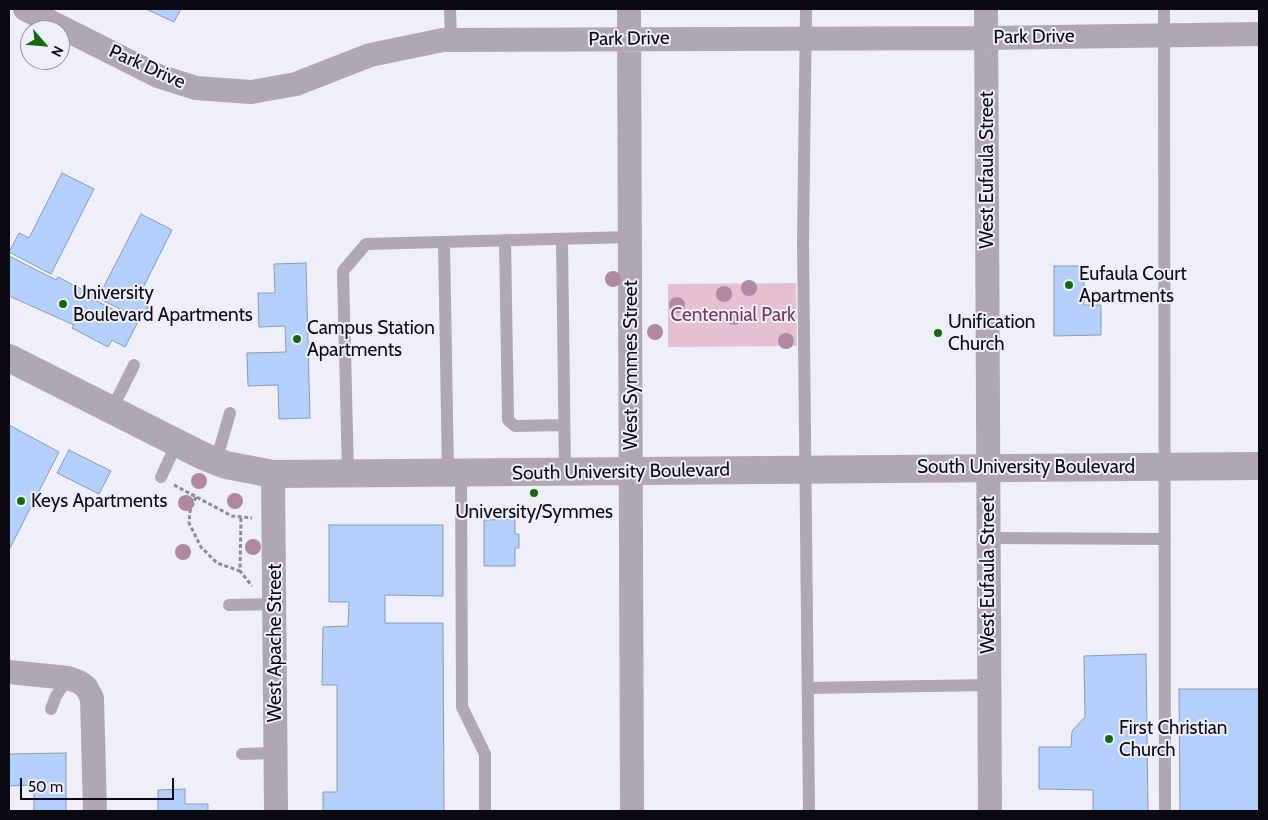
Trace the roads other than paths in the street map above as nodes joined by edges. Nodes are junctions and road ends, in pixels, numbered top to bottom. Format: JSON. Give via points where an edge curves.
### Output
{"nodes":[{"id":1,"x":25,"y":9,"type":"edge"},
{"id":2,"x":450,"y":9,"type":"edge"},
{"id":3,"x":629,"y":9,"type":"edge"},
{"id":4,"x":806,"y":9,"type":"edge"},
{"id":5,"x":986,"y":9,"type":"edge"},
{"id":6,"x":1164,"y":9,"type":"edge"},
{"id":7,"x":1259,"y":34,"type":"edge"},
{"id":8,"x":1164,"y":35,"type":"junction"},
{"id":9,"x":629,"y":38,"type":"junction"},
{"id":10,"x":806,"y":38,"type":"junction"},
{"id":11,"x":986,"y":38,"type":"junction"},
{"id":12,"x":451,"y":40,"type":"junction"},
{"id":13,"x":630,"y":238,"type":"junction"},
{"id":14,"x":562,"y":239,"type":"junction"},
{"id":15,"x":505,"y":240,"type":"junction"},
{"id":16,"x":444,"y":242,"type":"junction"},
{"id":17,"x":9,"y":358,"type":"edge"},
{"id":18,"x":134,"y":365,"type":"dead end"},
{"id":19,"x":111,"y":411,"type":"junction"},
{"id":20,"x":230,"y":413,"type":"dead end"},
{"id":21,"x":564,"y":425,"type":"junction"},
{"id":22,"x":177,"y":443,"type":"junction"},
{"id":23,"x":216,"y":461,"type":"junction"},
{"id":24,"x":1165,"y":466,"type":"junction"},
{"id":25,"x":1259,"y":466,"type":"edge"},
{"id":26,"x":988,"y":467,"type":"junction"},
{"id":27,"x":807,"y":469,"type":"junction"},
{"id":28,"x":631,"y":472,"type":"junction"},
{"id":29,"x":454,"y":473,"type":"junction"},
{"id":30,"x":565,"y":473,"type":"junction"},
{"id":31,"x":273,"y":474,"type":"junction"},
{"id":32,"x":348,"y":474,"type":"junction"},
{"id":33,"x":160,"y":477,"type":"road end"},
{"id":34,"x":988,"y":538,"type":"junction"},
{"id":35,"x":1165,"y":539,"type":"junction"},
{"id":36,"x":229,"y":605,"type":"dead end"},
{"id":37,"x":267,"y":605,"type":"junction"},
{"id":38,"x":9,"y":672,"type":"edge"},
{"id":39,"x":68,"y":678,"type":"junction"},
{"id":40,"x":989,"y":686,"type":"junction"},
{"id":41,"x":808,"y":688,"type":"junction"},
{"id":42,"x":51,"y":709,"type":"dead end"},
{"id":43,"x":275,"y":753,"type":"junction"},
{"id":44,"x":242,"y":754,"type":"dead end"},
{"id":45,"x":95,"y":811,"type":"edge"},
{"id":46,"x":276,"y":811,"type":"edge"},
{"id":47,"x":485,"y":811,"type":"edge"},
{"id":48,"x":632,"y":811,"type":"edge"},
{"id":49,"x":809,"y":811,"type":"edge"},
{"id":50,"x":990,"y":811,"type":"edge"},
{"id":51,"x":1165,"y":811,"type":"edge"}],
"edges":[{"from":1,"to":12,"type":"street","name":"Park Drive","via":[[158,76],[196,88],[228,91],[270,90],[304,81],[370,55]]},
{"from":2,"to":12,"type":"lane"},
{"from":3,"to":9,"type":"street","name":"West Symmes Street"},
{"from":4,"to":10,"type":"lane"},
{"from":5,"to":11,"type":"street","name":"West Eufaula Street"},
{"from":6,"to":8,"type":"lane"},
{"from":7,"to":8,"type":"street","name":"Park Drive"},
{"from":8,"to":11,"type":"street","name":"Park Drive"},
{"from":8,"to":24,"type":"lane"},
{"from":9,"to":10,"type":"street","name":"Park Drive"},
{"from":9,"to":12,"type":"street","name":"Park Drive"},
{"from":9,"to":13,"type":"street","name":"West Symmes Street"},
{"from":10,"to":11,"type":"street","name":"Park Drive"},
{"from":10,"to":27,"type":"lane","via":[[803,242]]},
{"from":11,"to":26,"type":"street","name":"West Eufaula Street"},
{"from":13,"to":14,"type":"lane"},
{"from":13,"to":28,"type":"street","name":"West Symmes Street"},
{"from":14,"to":15,"type":"lane"},
{"from":14,"to":21,"type":"lane"},
{"from":15,"to":16,"type":"lane"},
{"from":15,"to":21,"type":"lane","via":[[508,420],[515,426]]},
{"from":16,"to":29,"type":"lane"},
{"from":16,"to":32,"type":"lane","via":[[366,244],[343,271]]},
{"from":17,"to":19,"type":"street","name":"South University Boulevard"},
{"from":18,"to":19,"type":"lane"},
{"from":19,"to":22,"type":"street","name":"South University Boulevard"},
{"from":20,"to":23,"type":"lane"},
{"from":21,"to":30,"type":"lane"},
{"from":22,"to":23,"type":"street","name":"South University Boulevard"},
{"from":22,"to":33,"type":"lane"},
{"from":23,"to":31,"type":"street","name":"South University Boulevard"},
{"from":24,"to":25,"type":"street","name":"South University Boulevard"},
{"from":24,"to":26,"type":"street","name":"South University Boulevard"},
{"from":24,"to":35,"type":"lane"},
{"from":26,"to":27,"type":"street","name":"South University Boulevard"},
{"from":26,"to":34,"type":"street","name":"West Eufaula Street"},
{"from":27,"to":28,"type":"street","name":"South University Boulevard"},
{"from":27,"to":41,"type":"lane"},
{"from":28,"to":30,"type":"street","name":"South University Boulevard"},
{"from":28,"to":48,"type":"street","name":"West Symmes Street"},
{"from":29,"to":30,"type":"street","name":"South University Boulevard"},
{"from":29,"to":32,"type":"street","name":"South University Boulevard"},
{"from":29,"to":47,"type":"lane","via":[[462,707],[486,754]]},
{"from":31,"to":32,"type":"street","name":"South University Boulevard"},
{"from":31,"to":37,"type":"street","name":"West Apache Street","via":[[274,518]]},
{"from":34,"to":35,"type":"lane"},
{"from":34,"to":40,"type":"street","name":"West Eufaula Street"},
{"from":35,"to":51,"type":"lane"},
{"from":36,"to":37,"type":"lane"},
{"from":37,"to":43,"type":"street","name":"West Apache Street"},
{"from":38,"to":39,"type":"street"},
{"from":39,"to":42,"type":"lane"},
{"from":39,"to":45,"type":"street","via":[[86,687],[92,698]]},
{"from":40,"to":41,"type":"lane"},
{"from":40,"to":50,"type":"street","name":"West Eufaula Street"},
{"from":41,"to":49,"type":"lane"},
{"from":43,"to":44,"type":"lane"},
{"from":43,"to":46,"type":"street","name":"West Apache Street"}]}
